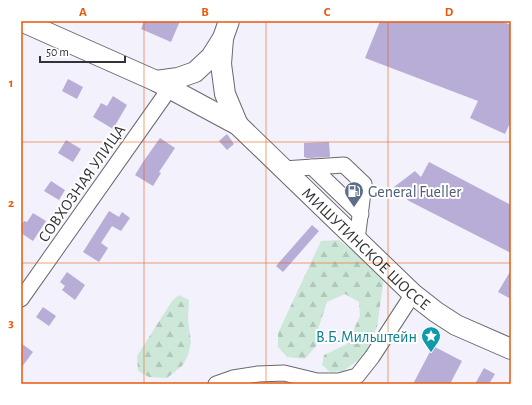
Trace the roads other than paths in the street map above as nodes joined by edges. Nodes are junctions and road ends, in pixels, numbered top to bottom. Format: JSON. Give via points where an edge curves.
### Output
{"nodes":[{"id":1,"x":21,"y":21,"type":"edge"},
{"id":2,"x":226,"y":30,"type":"edge"},
{"id":3,"x":163,"y":84,"type":"junction"},
{"id":4,"x":238,"y":125,"type":"junction"},
{"id":5,"x":312,"y":167,"type":"junction"},
{"id":6,"x":283,"y":169,"type":"junction"},
{"id":7,"x":361,"y":214,"type":"junction"},
{"id":8,"x":357,"y":240,"type":"junction"},
{"id":9,"x":413,"y":294,"type":"junction"},
{"id":10,"x":21,"y":299,"type":"edge"},
{"id":11,"x":511,"y":349,"type":"edge"},
{"id":12,"x":216,"y":384,"type":"edge"}],
"edges":[{"from":1,"to":3,"type":"main road"},
{"from":2,"to":3,"type":"main road","via":[[211,57],[195,72]]},
{"from":2,"to":4,"type":"main road","via":[[221,64],[225,94]]},
{"from":3,"to":4,"type":"main road"},
{"from":3,"to":10,"type":"street","name":"СОВХОЗНАЯ УЛИЦА"},
{"from":4,"to":6,"type":"main road","name":"МИШУТИНСКОЕ ШОССЕ"},
{"from":5,"to":6,"type":"street"},
{"from":5,"to":7,"type":"street"},
{"from":5,"to":7,"type":"street","via":[[344,165],[364,184]]},
{"from":6,"to":8,"type":"main road","name":"МИШУТИНСКОЕ ШОССЕ"},
{"from":7,"to":8,"type":"street"},
{"from":8,"to":9,"type":"main road","name":"МИШУТИНСКОЕ ШОССЕ"},
{"from":9,"to":11,"type":"main road","name":"МИШУТИНСКОЕ ШОССЕ","via":[[456,325]]},
{"from":9,"to":12,"type":"street","via":[[357,376],[339,381],[317,381],[284,373],[258,374],[232,378]]}]}
